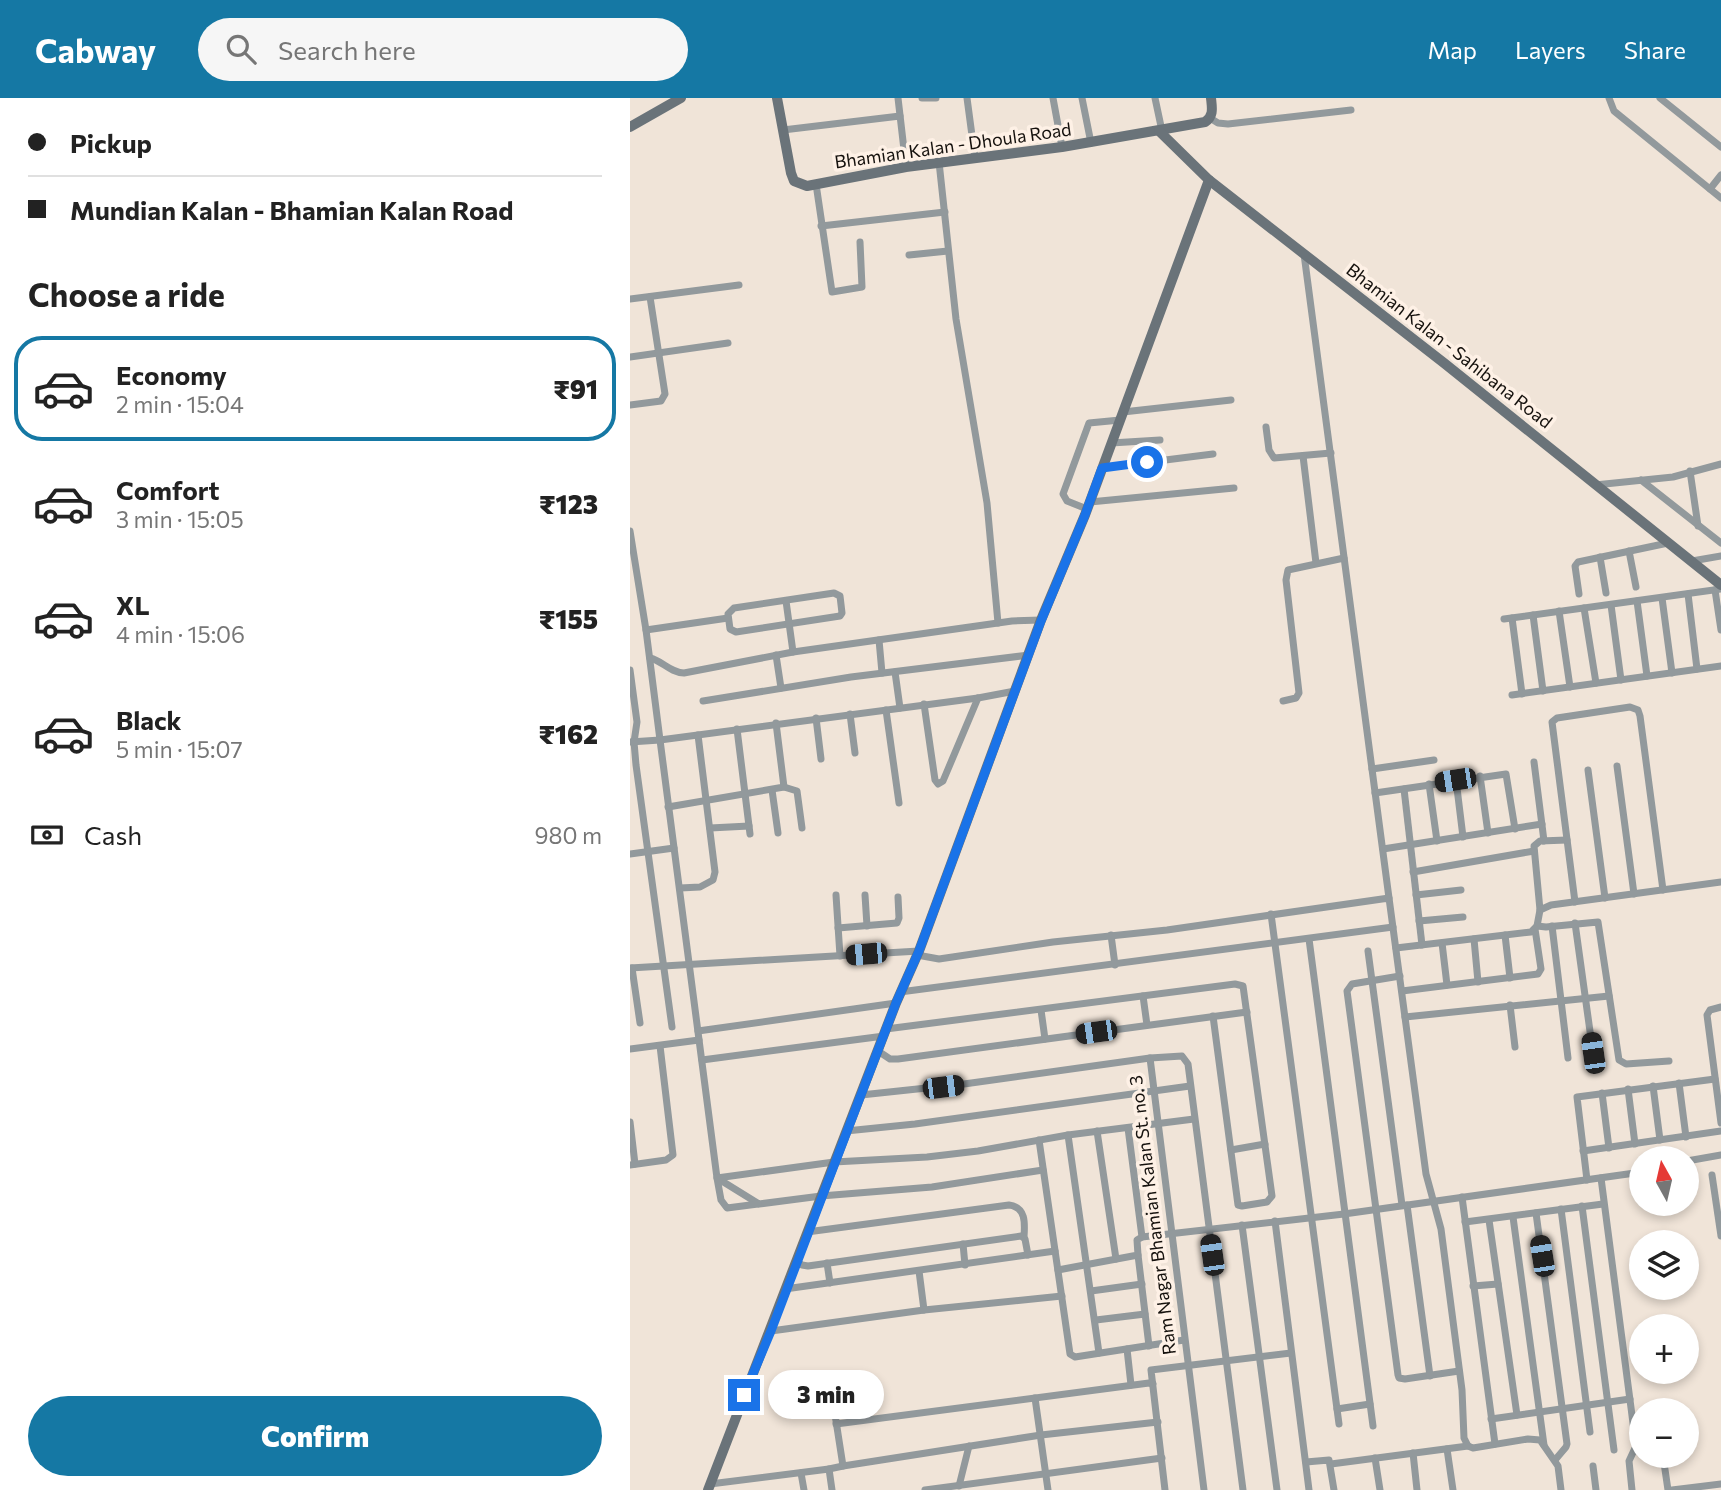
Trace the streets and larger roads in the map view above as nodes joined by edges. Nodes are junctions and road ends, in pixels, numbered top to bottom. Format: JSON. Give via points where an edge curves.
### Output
{"nodes":[{"id":1,"x":681,"y":98,"type":"edge"},
{"id":2,"x":778,"y":98,"type":"edge"},
{"id":3,"x":898,"y":98,"type":"edge"},
{"id":4,"x":922,"y":98,"type":"edge"},
{"id":5,"x":936,"y":98,"type":"edge"},
{"id":6,"x":967,"y":98,"type":"edge"},
{"id":7,"x":1053,"y":98,"type":"edge"},
{"id":8,"x":1082,"y":98,"type":"edge"},
{"id":9,"x":1156,"y":98,"type":"edge"},
{"id":10,"x":1211,"y":98,"type":"edge"},
{"id":11,"x":1609,"y":98,"type":"edge"},
{"id":12,"x":1660,"y":98,"type":"edge"},
{"id":13,"x":1351,"y":110,"type":"dead end"},
{"id":14,"x":900,"y":116,"type":"junction"},
{"id":15,"x":1210,"y":118,"type":"junction"},
{"id":16,"x":630,"y":127,"type":"edge"},
{"id":17,"x":783,"y":130,"type":"junction"},
{"id":18,"x":1161,"y":131,"type":"junction"},
{"id":19,"x":1091,"y":143,"type":"junction"},
{"id":20,"x":1062,"y":147,"type":"junction"},
{"id":21,"x":1721,"y":147,"type":"edge"},
{"id":22,"x":975,"y":158,"type":"junction"},
{"id":23,"x":939,"y":162,"type":"junction"},
{"id":24,"x":905,"y":167,"type":"junction"},
{"id":25,"x":1721,"y":175,"type":"edge"},
{"id":26,"x":1209,"y":180,"type":"junction"},
{"id":27,"x":816,"y":184,"type":"junction"},
{"id":28,"x":1710,"y":189,"type":"junction"},
{"id":29,"x":1721,"y":198,"type":"edge"},
{"id":30,"x":945,"y":212,"type":"junction"},
{"id":31,"x":821,"y":226,"type":"junction"},
{"id":32,"x":860,"y":242,"type":"dead end"},
{"id":33,"x":948,"y":251,"type":"junction"},
{"id":34,"x":1304,"y":253,"type":"junction"},
{"id":35,"x":909,"y":255,"type":"dead end"},
{"id":36,"x":738,"y":285,"type":"dead end"},
{"id":37,"x":650,"y":297,"type":"junction"},
{"id":38,"x":630,"y":299,"type":"edge"},
{"id":39,"x":728,"y":343,"type":"dead end"},
{"id":40,"x":659,"y":353,"type":"junction"},
{"id":41,"x":630,"y":357,"type":"edge"},
{"id":42,"x":1231,"y":400,"type":"dead end"},
{"id":43,"x":630,"y":405,"type":"edge"},
{"id":44,"x":1121,"y":416,"type":"junction"},
{"id":45,"x":1266,"y":427,"type":"dead end"},
{"id":46,"x":1160,"y":440,"type":"dead end"},
{"id":47,"x":1111,"y":443,"type":"junction"},
{"id":48,"x":1331,"y":453,"type":"junction"},
{"id":49,"x":1213,"y":454,"type":"dead end"},
{"id":50,"x":1303,"y":456,"type":"junction"},
{"id":51,"x":1720,"y":464,"type":"edge"},
{"id":52,"x":1102,"y":468,"type":"junction"},
{"id":53,"x":1690,"y":471,"type":"junction"},
{"id":54,"x":1721,"y":474,"type":"edge"},
{"id":55,"x":1641,"y":480,"type":"junction"},
{"id":56,"x":1595,"y":485,"type":"junction"},
{"id":57,"x":1234,"y":488,"type":"dead end"},
{"id":58,"x":1088,"y":506,"type":"junction"},
{"id":59,"x":1698,"y":527,"type":"junction"},
{"id":60,"x":630,"y":531,"type":"edge"},
{"id":61,"x":631,"y":542,"type":"edge"},
{"id":62,"x":1668,"y":543,"type":"junction"},
{"id":63,"x":1721,"y":543,"type":"edge"},
{"id":64,"x":1629,"y":551,"type":"junction"},
{"id":65,"x":1721,"y":556,"type":"edge"},
{"id":66,"x":1600,"y":557,"type":"junction"},
{"id":67,"x":1344,"y":558,"type":"junction"},
{"id":68,"x":1691,"y":561,"type":"junction"},
{"id":69,"x":1316,"y":564,"type":"junction"},
{"id":70,"x":634,"y":578,"type":"edge"},
{"id":71,"x":1636,"y":587,"type":"dead end"},
{"id":72,"x":1719,"y":588,"type":"edge"},
{"id":73,"x":1606,"y":593,"type":"dead end"},
{"id":74,"x":1579,"y":594,"type":"dead end"},
{"id":75,"x":1688,"y":594,"type":"junction"},
{"id":76,"x":1662,"y":598,"type":"junction"},
{"id":77,"x":786,"y":601,"type":"junction"},
{"id":78,"x":1637,"y":601,"type":"junction"},
{"id":79,"x":1611,"y":605,"type":"junction"},
{"id":80,"x":1584,"y":608,"type":"junction"},
{"id":81,"x":1559,"y":611,"type":"junction"},
{"id":82,"x":1533,"y":615,"type":"junction"},
{"id":83,"x":728,"y":618,"type":"junction"},
{"id":84,"x":1041,"y":621,"type":"junction"},
{"id":85,"x":998,"y":623,"type":"junction"},
{"id":86,"x":789,"y":624,"type":"junction"},
{"id":87,"x":646,"y":630,"type":"junction"},
{"id":88,"x":1721,"y":630,"type":"edge"},
{"id":89,"x":879,"y":640,"type":"junction"},
{"id":90,"x":793,"y":652,"type":"junction"},
{"id":91,"x":776,"y":655,"type":"junction"},
{"id":92,"x":1029,"y":655,"type":"junction"},
{"id":93,"x":650,"y":658,"type":"junction"},
{"id":94,"x":1721,"y":666,"type":"edge"},
{"id":95,"x":1697,"y":669,"type":"junction"},
{"id":96,"x":630,"y":670,"type":"edge"},
{"id":97,"x":895,"y":672,"type":"junction"},
{"id":98,"x":882,"y":673,"type":"junction"},
{"id":99,"x":1672,"y":673,"type":"junction"},
{"id":100,"x":1647,"y":676,"type":"junction"},
{"id":101,"x":1621,"y":680,"type":"junction"},
{"id":102,"x":1596,"y":683,"type":"junction"},
{"id":103,"x":1570,"y":687,"type":"junction"},
{"id":104,"x":781,"y":688,"type":"junction"},
{"id":105,"x":1016,"y":691,"type":"junction"},
{"id":106,"x":1543,"y":691,"type":"junction"},
{"id":107,"x":1522,"y":694,"type":"junction"},
{"id":108,"x":1512,"y":695,"type":"dead end"},
{"id":109,"x":978,"y":698,"type":"junction"},
{"id":110,"x":704,"y":701,"type":"dead end"},
{"id":111,"x":1283,"y":701,"type":"dead end"},
{"id":112,"x":924,"y":704,"type":"junction"},
{"id":113,"x":900,"y":708,"type":"junction"},
{"id":114,"x":886,"y":710,"type":"junction"},
{"id":115,"x":850,"y":714,"type":"junction"},
{"id":116,"x":816,"y":718,"type":"junction"},
{"id":117,"x":776,"y":723,"type":"junction"},
{"id":118,"x":737,"y":729,"type":"junction"},
{"id":119,"x":698,"y":735,"type":"junction"},
{"id":120,"x":660,"y":740,"type":"junction"},
{"id":121,"x":632,"y":742,"type":"edge"},
{"id":122,"x":855,"y":753,"type":"dead end"},
{"id":123,"x":821,"y":759,"type":"dead end"},
{"id":124,"x":1434,"y":760,"type":"dead end"},
{"id":125,"x":1534,"y":762,"type":"dead end"},
{"id":126,"x":1617,"y":766,"type":"dead end"},
{"id":127,"x":1372,"y":769,"type":"junction"},
{"id":128,"x":1588,"y":770,"type":"dead end"},
{"id":129,"x":1480,"y":776,"type":"junction"},
{"id":130,"x":1455,"y":780,"type":"junction"},
{"id":131,"x":1429,"y":785,"type":"junction"},
{"id":132,"x":784,"y":787,"type":"junction"},
{"id":133,"x":1404,"y":789,"type":"junction"},
{"id":134,"x":772,"y":790,"type":"junction"},
{"id":135,"x":1375,"y":793,"type":"junction"},
{"id":136,"x":745,"y":794,"type":"junction"},
{"id":137,"x":707,"y":800,"type":"junction"},
{"id":138,"x":899,"y":803,"type":"dead end"},
{"id":139,"x":668,"y":807,"type":"junction"},
{"id":140,"x":1542,"y":824,"type":"junction"},
{"id":141,"x":710,"y":828,"type":"junction"},
{"id":142,"x":802,"y":828,"type":"dead end"},
{"id":143,"x":1515,"y":829,"type":"junction"},
{"id":144,"x":778,"y":833,"type":"dead end"},
{"id":145,"x":1488,"y":833,"type":"junction"},
{"id":146,"x":1463,"y":837,"type":"junction"},
{"id":147,"x":1567,"y":840,"type":"junction"},
{"id":148,"x":1437,"y":841,"type":"junction"},
{"id":149,"x":1544,"y":841,"type":"junction"},
{"id":150,"x":1411,"y":845,"type":"junction"},
{"id":151,"x":674,"y":848,"type":"junction"},
{"id":152,"x":1383,"y":849,"type":"junction"},
{"id":153,"x":648,"y":851,"type":"junction"},
{"id":154,"x":1534,"y":851,"type":"junction"},
{"id":155,"x":630,"y":853,"type":"edge"},
{"id":156,"x":1413,"y":872,"type":"junction"},
{"id":157,"x":1721,"y":882,"type":"edge"},
{"id":158,"x":680,"y":888,"type":"junction"},
{"id":159,"x":1461,"y":890,"type":"dead end"},
{"id":160,"x":1663,"y":890,"type":"junction"},
{"id":161,"x":1634,"y":894,"type":"junction"},
{"id":162,"x":836,"y":895,"type":"dead end"},
{"id":163,"x":865,"y":895,"type":"dead end"},
{"id":164,"x":1416,"y":895,"type":"junction"},
{"id":165,"x":898,"y":897,"type":"dead end"},
{"id":166,"x":1389,"y":898,"type":"junction"},
{"id":167,"x":1605,"y":898,"type":"junction"},
{"id":168,"x":1575,"y":902,"type":"junction"},
{"id":169,"x":1540,"y":910,"type":"junction"},
{"id":170,"x":1271,"y":914,"type":"junction"},
{"id":171,"x":1463,"y":917,"type":"dead end"},
{"id":172,"x":1419,"y":922,"type":"junction"},
{"id":173,"x":1576,"y":923,"type":"junction"},
{"id":174,"x":867,"y":926,"type":"junction"},
{"id":175,"x":1552,"y":926,"type":"junction"},
{"id":176,"x":1393,"y":927,"type":"junction"},
{"id":177,"x":838,"y":928,"type":"junction"},
{"id":178,"x":1536,"y":928,"type":"junction"},
{"id":179,"x":1111,"y":935,"type":"junction"},
{"id":180,"x":1505,"y":935,"type":"junction"},
{"id":181,"x":1309,"y":939,"type":"junction"},
{"id":182,"x":1474,"y":939,"type":"junction"},
{"id":183,"x":1442,"y":943,"type":"junction"},
{"id":184,"x":1275,"y":944,"type":"junction"},
{"id":185,"x":1422,"y":945,"type":"junction"},
{"id":186,"x":1396,"y":948,"type":"junction"},
{"id":187,"x":1368,"y":951,"type":"dead end"},
{"id":188,"x":918,"y":953,"type":"junction"},
{"id":189,"x":840,"y":956,"type":"junction"},
{"id":190,"x":688,"y":964,"type":"junction"},
{"id":191,"x":664,"y":965,"type":"junction"},
{"id":192,"x":1115,"y":965,"type":"junction"},
{"id":193,"x":631,"y":968,"type":"edge"},
{"id":194,"x":1400,"y":976,"type":"junction"},
{"id":195,"x":1510,"y":978,"type":"junction"},
{"id":196,"x":1372,"y":981,"type":"junction"},
{"id":197,"x":1478,"y":982,"type":"junction"},
{"id":198,"x":1447,"y":985,"type":"junction"},
{"id":199,"x":1402,"y":990,"type":"junction"},
{"id":200,"x":1143,"y":996,"type":"junction"},
{"id":201,"x":1609,"y":996,"type":"junction"},
{"id":202,"x":898,"y":998,"type":"junction"},
{"id":203,"x":1586,"y":999,"type":"junction"},
{"id":204,"x":1561,"y":1001,"type":"junction"},
{"id":205,"x":1510,"y":1005,"type":"junction"},
{"id":206,"x":1721,"y":1007,"type":"edge"},
{"id":207,"x":1041,"y":1010,"type":"junction"},
{"id":208,"x":1247,"y":1012,"type":"junction"},
{"id":209,"x":1213,"y":1016,"type":"junction"},
{"id":210,"x":1405,"y":1017,"type":"junction"},
{"id":211,"x":640,"y":1023,"type":"dead end"},
{"id":212,"x":1147,"y":1025,"type":"junction"},
{"id":213,"x":672,"y":1027,"type":"dead end"},
{"id":214,"x":698,"y":1031,"type":"junction"},
{"id":215,"x":885,"y":1033,"type":"junction"},
{"id":216,"x":1045,"y":1039,"type":"junction"},
{"id":217,"x":699,"y":1040,"type":"junction"},
{"id":218,"x":660,"y":1046,"type":"junction"},
{"id":219,"x":1515,"y":1047,"type":"dead end"},
{"id":220,"x":630,"y":1049,"type":"edge"},
{"id":221,"x":878,"y":1051,"type":"junction"},
{"id":222,"x":1593,"y":1053,"type":"dead end"},
{"id":223,"x":1150,"y":1058,"type":"junction"},
{"id":224,"x":1569,"y":1058,"type":"dead end"},
{"id":225,"x":702,"y":1060,"type":"junction"},
{"id":226,"x":1669,"y":1061,"type":"dead end"},
{"id":227,"x":1715,"y":1079,"type":"junction"},
{"id":228,"x":1679,"y":1083,"type":"junction"},
{"id":229,"x":1191,"y":1086,"type":"junction"},
{"id":230,"x":1653,"y":1086,"type":"junction"},
{"id":231,"x":1628,"y":1090,"type":"junction"},
{"id":232,"x":1154,"y":1092,"type":"junction"},
{"id":233,"x":1602,"y":1093,"type":"junction"},
{"id":234,"x":860,"y":1095,"type":"junction"},
{"id":235,"x":1194,"y":1119,"type":"junction"},
{"id":236,"x":630,"y":1122,"type":"edge"},
{"id":237,"x":1158,"y":1123,"type":"junction"},
{"id":238,"x":1721,"y":1123,"type":"edge"},
{"id":239,"x":1128,"y":1128,"type":"junction"},
{"id":240,"x":846,"y":1131,"type":"junction"},
{"id":241,"x":1097,"y":1131,"type":"junction"},
{"id":242,"x":1721,"y":1132,"type":"edge"},
{"id":243,"x":1068,"y":1135,"type":"junction"},
{"id":244,"x":1686,"y":1137,"type":"junction"},
{"id":245,"x":1039,"y":1140,"type":"junction"},
{"id":246,"x":1660,"y":1140,"type":"junction"},
{"id":247,"x":1265,"y":1144,"type":"junction"},
{"id":248,"x":1635,"y":1144,"type":"junction"},
{"id":249,"x":1609,"y":1148,"type":"junction"},
{"id":250,"x":1230,"y":1150,"type":"junction"},
{"id":251,"x":1583,"y":1152,"type":"junction"},
{"id":252,"x":1721,"y":1156,"type":"edge"},
{"id":253,"x":1699,"y":1159,"type":"edge"},
{"id":254,"x":834,"y":1162,"type":"junction"},
{"id":255,"x":633,"y":1165,"type":"edge"},
{"id":256,"x":1043,"y":1170,"type":"junction"},
{"id":257,"x":1629,"y":1174,"type":"edge"},
{"id":258,"x":1713,"y":1175,"type":"dead end"},
{"id":259,"x":717,"y":1178,"type":"junction"},
{"id":260,"x":1601,"y":1178,"type":"junction"},
{"id":261,"x":1587,"y":1180,"type":"junction"},
{"id":262,"x":821,"y":1196,"type":"junction"},
{"id":263,"x":1462,"y":1197,"type":"junction"},
{"id":264,"x":1433,"y":1201,"type":"junction"},
{"id":265,"x":759,"y":1204,"type":"junction"},
{"id":266,"x":1603,"y":1204,"type":"junction"},
{"id":267,"x":1404,"y":1205,"type":"junction"},
{"id":268,"x":1583,"y":1206,"type":"junction"},
{"id":269,"x":1561,"y":1209,"type":"junction"},
{"id":270,"x":1375,"y":1210,"type":"junction"},
{"id":271,"x":1536,"y":1213,"type":"junction"},
{"id":272,"x":1344,"y":1214,"type":"junction"},
{"id":273,"x":1311,"y":1217,"type":"junction"},
{"id":274,"x":1513,"y":1217,"type":"junction"},
{"id":275,"x":1275,"y":1220,"type":"junction"},
{"id":276,"x":1489,"y":1220,"type":"junction"},
{"id":277,"x":1465,"y":1223,"type":"junction"},
{"id":278,"x":1242,"y":1225,"type":"junction"},
{"id":279,"x":1208,"y":1229,"type":"junction"},
{"id":280,"x":807,"y":1232,"type":"junction"},
{"id":281,"x":1170,"y":1233,"type":"junction"},
{"id":282,"x":1721,"y":1236,"type":"edge"},
{"id":283,"x":1024,"y":1237,"type":"junction"},
{"id":284,"x":1142,"y":1237,"type":"junction"},
{"id":285,"x":963,"y":1244,"type":"junction"},
{"id":286,"x":1055,"y":1251,"type":"junction"},
{"id":287,"x":1028,"y":1255,"type":"junction"},
{"id":288,"x":1138,"y":1255,"type":"junction"},
{"id":289,"x":1116,"y":1259,"type":"junction"},
{"id":290,"x":796,"y":1261,"type":"junction"},
{"id":291,"x":827,"y":1263,"type":"junction"},
{"id":292,"x":965,"y":1265,"type":"junction"},
{"id":293,"x":1087,"y":1265,"type":"junction"},
{"id":294,"x":1058,"y":1270,"type":"junction"},
{"id":295,"x":919,"y":1271,"type":"junction"},
{"id":296,"x":830,"y":1283,"type":"junction"},
{"id":297,"x":1142,"y":1284,"type":"junction"},
{"id":298,"x":1498,"y":1284,"type":"junction"},
{"id":299,"x":1474,"y":1286,"type":"junction"},
{"id":300,"x":785,"y":1289,"type":"junction"},
{"id":301,"x":1091,"y":1291,"type":"junction"},
{"id":302,"x":1062,"y":1296,"type":"junction"},
{"id":303,"x":924,"y":1310,"type":"junction"},
{"id":304,"x":1145,"y":1314,"type":"junction"},
{"id":305,"x":1096,"y":1320,"type":"junction"},
{"id":306,"x":771,"y":1331,"type":"junction"},
{"id":307,"x":1184,"y":1340,"type":"junction"},
{"id":308,"x":1149,"y":1346,"type":"junction"},
{"id":309,"x":1127,"y":1349,"type":"junction"},
{"id":310,"x":1099,"y":1353,"type":"junction"},
{"id":311,"x":1291,"y":1353,"type":"junction"},
{"id":312,"x":1260,"y":1357,"type":"junction"},
{"id":313,"x":1226,"y":1362,"type":"junction"},
{"id":314,"x":1188,"y":1366,"type":"junction"},
{"id":315,"x":1459,"y":1371,"type":"junction"},
{"id":316,"x":1430,"y":1376,"type":"junction"},
{"id":317,"x":1153,"y":1384,"type":"junction"},
{"id":318,"x":1131,"y":1385,"type":"junction"},
{"id":319,"x":1035,"y":1398,"type":"junction"},
{"id":320,"x":1630,"y":1398,"type":"edge"},
{"id":321,"x":1629,"y":1399,"type":"edge"},
{"id":322,"x":1608,"y":1403,"type":"junction"},
{"id":323,"x":1370,"y":1404,"type":"junction"},
{"id":324,"x":1587,"y":1406,"type":"junction"},
{"id":325,"x":834,"y":1408,"type":"dead end"},
{"id":326,"x":1337,"y":1409,"type":"junction"},
{"id":327,"x":1563,"y":1409,"type":"junction"},
{"id":328,"x":1540,"y":1412,"type":"junction"},
{"id":329,"x":1517,"y":1415,"type":"junction"},
{"id":330,"x":1491,"y":1419,"type":"junction"},
{"id":331,"x":1158,"y":1422,"type":"junction"},
{"id":332,"x":836,"y":1424,"type":"junction"},
{"id":333,"x":1339,"y":1424,"type":"dead end"},
{"id":334,"x":1373,"y":1426,"type":"dead end"},
{"id":335,"x":1590,"y":1432,"type":"dead end"},
{"id":336,"x":1041,"y":1435,"type":"junction"},
{"id":337,"x":1495,"y":1444,"type":"junction"},
{"id":338,"x":1544,"y":1444,"type":"junction"},
{"id":339,"x":969,"y":1446,"type":"junction"},
{"id":340,"x":1468,"y":1446,"type":"junction"},
{"id":341,"x":1447,"y":1449,"type":"junction"},
{"id":342,"x":1614,"y":1450,"type":"dead end"},
{"id":343,"x":1413,"y":1453,"type":"junction"},
{"id":344,"x":1162,"y":1458,"type":"junction"},
{"id":345,"x":1375,"y":1458,"type":"junction"},
{"id":346,"x":1555,"y":1460,"type":"junction"},
{"id":347,"x":1306,"y":1462,"type":"junction"},
{"id":348,"x":1331,"y":1464,"type":"junction"},
{"id":349,"x":843,"y":1466,"type":"junction"},
{"id":350,"x":1593,"y":1466,"type":"dead end"},
{"id":351,"x":1630,"y":1468,"type":"edge"},
{"id":352,"x":1665,"y":1468,"type":"edge"},
{"id":353,"x":829,"y":1469,"type":"junction"},
{"id":354,"x":801,"y":1472,"type":"junction"},
{"id":355,"x":1046,"y":1475,"type":"junction"},
{"id":356,"x":736,"y":1481,"type":"junction"},
{"id":357,"x":1721,"y":1484,"type":"edge"},
{"id":358,"x":959,"y":1486,"type":"junction"},
{"id":359,"x":705,"y":1488,"type":"edge"},
{"id":360,"x":1703,"y":1488,"type":"edge"},
{"id":361,"x":1309,"y":1489,"type":"edge"},
{"id":362,"x":737,"y":1490,"type":"edge"},
{"id":363,"x":804,"y":1490,"type":"edge"},
{"id":364,"x":832,"y":1490,"type":"edge"},
{"id":365,"x":925,"y":1490,"type":"edge"},
{"id":366,"x":1048,"y":1490,"type":"edge"},
{"id":367,"x":1166,"y":1490,"type":"edge"},
{"id":368,"x":1204,"y":1490,"type":"edge"},
{"id":369,"x":1243,"y":1490,"type":"edge"},
{"id":370,"x":1277,"y":1490,"type":"edge"},
{"id":371,"x":1300,"y":1490,"type":"edge"},
{"id":372,"x":1334,"y":1490,"type":"edge"},
{"id":373,"x":1380,"y":1490,"type":"edge"},
{"id":374,"x":1418,"y":1490,"type":"edge"},
{"id":375,"x":1452,"y":1490,"type":"edge"},
{"id":376,"x":1561,"y":1490,"type":"edge"},
{"id":377,"x":1596,"y":1490,"type":"edge"},
{"id":378,"x":1632,"y":1490,"type":"edge"},
{"id":379,"x":1670,"y":1490,"type":"edge"}],
"edges":[{"from":1,"to":16,"type":"street"},
{"from":2,"to":17,"type":"street","name":"Bhamian Kalan - Dhoula Road"},
{"from":3,"to":14,"type":"street"},
{"from":4,"to":5,"type":"street"},
{"from":6,"to":22,"type":"street"},
{"from":7,"to":20,"type":"street"},
{"from":8,"to":19,"type":"street"},
{"from":9,"to":18,"type":"street"},
{"from":10,"to":15,"type":"street"},
{"from":11,"to":28,"type":"street","via":[[1614,111]]},
{"from":12,"to":21,"type":"street"},
{"from":13,"to":15,"type":"street","via":[[1228,124]]},
{"from":14,"to":17,"type":"street"},
{"from":14,"to":24,"type":"street"},
{"from":15,"to":18,"type":"street","name":"Bhamian Kalan - Dhoula Road"},
{"from":17,"to":27,"type":"street","name":"Bhamian Kalan - Dhoula Road","via":[[794,181]]},
{"from":18,"to":19,"type":"street","name":"Bhamian Kalan - Dhoula Road"},
{"from":18,"to":26,"type":"street","name":"Bhamian Kalan - Sahibana Road"},
{"from":19,"to":20,"type":"street","name":"Bhamian Kalan - Dhoula Road"},
{"from":20,"to":22,"type":"street","name":"Bhamian Kalan - Dhoula Road"},
{"from":22,"to":23,"type":"street","name":"Bhamian Kalan - Dhoula Road"},
{"from":23,"to":24,"type":"street","name":"Bhamian Kalan - Dhoula Road"},
{"from":23,"to":30,"type":"street"},
{"from":24,"to":27,"type":"street","name":"Bhamian Kalan - Dhoula Road"},
{"from":25,"to":28,"type":"street"},
{"from":26,"to":34,"type":"street","name":"Bhamian Kalan - Sahibana Road"},
{"from":26,"to":44,"type":"street"},
{"from":27,"to":31,"type":"street"},
{"from":28,"to":29,"type":"street"},
{"from":30,"to":31,"type":"street"},
{"from":30,"to":33,"type":"street"},
{"from":31,"to":32,"type":"street","via":[[832,292],[862,287]]},
{"from":33,"to":35,"type":"street"},
{"from":33,"to":85,"type":"street","via":[[987,503]]},
{"from":34,"to":48,"type":"street"},
{"from":34,"to":56,"type":"street","name":"Bhamian Kalan - Sahibana Road"},
{"from":36,"to":37,"type":"street"},
{"from":37,"to":38,"type":"street"},
{"from":37,"to":40,"type":"street"},
{"from":39,"to":40,"type":"street"},
{"from":40,"to":41,"type":"street"},
{"from":40,"to":43,"type":"street","via":[[664,398]]},
{"from":42,"to":44,"type":"street"},
{"from":44,"to":47,"type":"street"},
{"from":44,"to":58,"type":"street","via":[[1089,423],[1063,494],[1067,501]]},
{"from":45,"to":50,"type":"street","via":[[1274,457]]},
{"from":46,"to":47,"type":"street"},
{"from":47,"to":52,"type":"street"},
{"from":48,"to":50,"type":"street"},
{"from":48,"to":67,"type":"street"},
{"from":49,"to":52,"type":"street"},
{"from":50,"to":69,"type":"street"},
{"from":51,"to":53,"type":"street"},
{"from":51,"to":54,"type":"street"},
{"from":52,"to":58,"type":"street"},
{"from":53,"to":55,"type":"street"},
{"from":53,"to":59,"type":"street"},
{"from":55,"to":56,"type":"street"},
{"from":55,"to":59,"type":"street"},
{"from":56,"to":62,"type":"street","name":"Bhamian Kalan - Sahibana Road"},
{"from":57,"to":58,"type":"street"},
{"from":58,"to":84,"type":"street"},
{"from":59,"to":63,"type":"street"},
{"from":60,"to":61,"type":"street"},
{"from":61,"to":70,"type":"street"},
{"from":62,"to":64,"type":"street"},
{"from":62,"to":68,"type":"street","name":"Bhamian Kalan - Sahibana Road"},
{"from":64,"to":66,"type":"street"},
{"from":64,"to":71,"type":"street"},
{"from":65,"to":68,"type":"street"},
{"from":66,"to":73,"type":"street"},
{"from":66,"to":74,"type":"street","via":[[1576,563]]},
{"from":67,"to":69,"type":"street"},
{"from":67,"to":127,"type":"street"},
{"from":68,"to":72,"type":"street","name":"Bhamian Kalan - Sahibana Road"},
{"from":69,"to":111,"type":"street","via":[[1292,568],[1286,575],[1299,693]]},
{"from":70,"to":87,"type":"street"},
{"from":72,"to":75,"type":"street"},
{"from":72,"to":88,"type":"street"},
{"from":75,"to":76,"type":"street"},
{"from":75,"to":95,"type":"street"},
{"from":76,"to":78,"type":"street"},
{"from":76,"to":99,"type":"street"},
{"from":77,"to":83,"type":"street","via":[[734,608]]},
{"from":77,"to":86,"type":"street"},
{"from":77,"to":86,"type":"street","via":[[834,593],[840,596],[840,616]]},
{"from":78,"to":79,"type":"street"},
{"from":78,"to":100,"type":"street"},
{"from":79,"to":80,"type":"street"},
{"from":79,"to":101,"type":"street"},
{"from":80,"to":81,"type":"street"},
{"from":80,"to":102,"type":"street"},
{"from":81,"to":82,"type":"street"},
{"from":81,"to":103,"type":"street"},
{"from":82,"to":106,"type":"street"},
{"from":82,"to":107,"type":"street","via":[[1508,618]]},
{"from":83,"to":86,"type":"street","via":[[732,632]]},
{"from":83,"to":87,"type":"street"},
{"from":84,"to":85,"type":"street"},
{"from":84,"to":92,"type":"street"},
{"from":85,"to":89,"type":"street"},
{"from":86,"to":90,"type":"street"},
{"from":87,"to":93,"type":"street"},
{"from":89,"to":90,"type":"street"},
{"from":89,"to":98,"type":"street"},
{"from":90,"to":91,"type":"street"},
{"from":91,"to":93,"type":"street","via":[[684,673]]},
{"from":91,"to":104,"type":"street"},
{"from":92,"to":97,"type":"street"},
{"from":92,"to":105,"type":"street"},
{"from":93,"to":120,"type":"street"},
{"from":94,"to":95,"type":"street"},
{"from":95,"to":99,"type":"street"},
{"from":96,"to":121,"type":"street","via":[[637,722]]},
{"from":97,"to":98,"type":"street"},
{"from":97,"to":113,"type":"street"},
{"from":98,"to":104,"type":"street"},
{"from":99,"to":100,"type":"street"},
{"from":100,"to":101,"type":"street"},
{"from":101,"to":102,"type":"street"},
{"from":102,"to":103,"type":"street"},
{"from":103,"to":106,"type":"street"},
{"from":104,"to":110,"type":"street"},
{"from":105,"to":109,"type":"street"},
{"from":105,"to":188,"type":"street"},
{"from":106,"to":107,"type":"street"},
{"from":107,"to":108,"type":"street"},
{"from":109,"to":112,"type":"street"},
{"from":109,"to":112,"type":"street","via":[[943,782],[938,784]]},
{"from":112,"to":113,"type":"street"},
{"from":113,"to":114,"type":"street"},
{"from":114,"to":115,"type":"street"},
{"from":114,"to":138,"type":"street"},
{"from":115,"to":116,"type":"street"},
{"from":115,"to":122,"type":"street"},
{"from":116,"to":117,"type":"street"},
{"from":116,"to":123,"type":"street"},
{"from":117,"to":118,"type":"street"},
{"from":117,"to":132,"type":"street"},
{"from":118,"to":119,"type":"street"},
{"from":118,"to":136,"type":"street"},
{"from":119,"to":120,"type":"street"},
{"from":119,"to":137,"type":"street"},
{"from":120,"to":121,"type":"street"},
{"from":120,"to":139,"type":"street"},
{"from":121,"to":153,"type":"street"},
{"from":124,"to":127,"type":"street"},
{"from":125,"to":140,"type":"street"},
{"from":126,"to":161,"type":"street"},
{"from":127,"to":135,"type":"street"},
{"from":128,"to":167,"type":"street"},
{"from":129,"to":130,"type":"street"},
{"from":129,"to":143,"type":"street","via":[[1506,774]]},
{"from":129,"to":145,"type":"street"},
{"from":130,"to":131,"type":"street"},
{"from":130,"to":146,"type":"street"},
{"from":131,"to":133,"type":"street"},
{"from":131,"to":148,"type":"street"},
{"from":132,"to":134,"type":"street"},
{"from":132,"to":142,"type":"street","via":[[797,791]]},
{"from":133,"to":135,"type":"street"},
{"from":133,"to":150,"type":"street"},
{"from":134,"to":136,"type":"street"},
{"from":134,"to":144,"type":"street"},
{"from":135,"to":152,"type":"street"},
{"from":136,"to":137,"type":"street"},
{"from":136,"to":141,"type":"street","via":[[749,830]]},
{"from":137,"to":139,"type":"street"},
{"from":137,"to":141,"type":"street"},
{"from":139,"to":151,"type":"street"},
{"from":140,"to":143,"type":"street"},
{"from":140,"to":149,"type":"street"},
{"from":141,"to":158,"type":"street","via":[[713,880],[700,887]]},
{"from":143,"to":145,"type":"street"},
{"from":145,"to":146,"type":"street"},
{"from":146,"to":148,"type":"street"},
{"from":147,"to":149,"type":"street"},
{"from":147,"to":160,"type":"street","via":[[1552,722],[1634,708],[1640,716]]},
{"from":147,"to":168,"type":"street"},
{"from":148,"to":150,"type":"street"},
{"from":149,"to":154,"type":"street","via":[[1535,843]]},
{"from":150,"to":152,"type":"street"},
{"from":150,"to":156,"type":"street"},
{"from":151,"to":153,"type":"street"},
{"from":151,"to":158,"type":"street"},
{"from":152,"to":166,"type":"street"},
{"from":153,"to":155,"type":"street"},
{"from":153,"to":191,"type":"street"},
{"from":154,"to":156,"type":"street"},
{"from":154,"to":169,"type":"street"},
{"from":156,"to":164,"type":"street"},
{"from":157,"to":160,"type":"street"},
{"from":158,"to":190,"type":"street"},
{"from":159,"to":164,"type":"street"},
{"from":160,"to":161,"type":"street"},
{"from":161,"to":167,"type":"street"},
{"from":162,"to":177,"type":"street"},
{"from":163,"to":174,"type":"street"},
{"from":164,"to":172,"type":"street"},
{"from":165,"to":174,"type":"street","via":[[897,923]]},
{"from":166,"to":170,"type":"street"},
{"from":166,"to":176,"type":"street"},
{"from":167,"to":168,"type":"street"},
{"from":168,"to":169,"type":"street"},
{"from":169,"to":178,"type":"street"},
{"from":170,"to":179,"type":"street"},
{"from":170,"to":184,"type":"street"},
{"from":171,"to":172,"type":"street"},
{"from":172,"to":185,"type":"street"},
{"from":173,"to":175,"type":"street"},
{"from":173,"to":201,"type":"street","via":[[1598,922]]},
{"from":173,"to":203,"type":"street"},
{"from":174,"to":177,"type":"street"},
{"from":175,"to":178,"type":"street"},
{"from":175,"to":204,"type":"street"},
{"from":176,"to":181,"type":"street"},
{"from":176,"to":186,"type":"street"},
{"from":177,"to":189,"type":"street"},
{"from":178,"to":180,"type":"street"},
{"from":178,"to":195,"type":"street","via":[[1541,972]]},
{"from":179,"to":188,"type":"street","via":[[939,959]]},
{"from":179,"to":192,"type":"street"},
{"from":180,"to":182,"type":"street"},
{"from":180,"to":195,"type":"street"},
{"from":181,"to":184,"type":"street"},
{"from":181,"to":272,"type":"street"},
{"from":182,"to":183,"type":"street"},
{"from":182,"to":197,"type":"street"},
{"from":183,"to":185,"type":"street"},
{"from":183,"to":198,"type":"street"},
{"from":184,"to":192,"type":"street"},
{"from":184,"to":273,"type":"street"},
{"from":185,"to":186,"type":"street"},
{"from":186,"to":194,"type":"street"},
{"from":187,"to":196,"type":"street"},
{"from":188,"to":189,"type":"street"},
{"from":188,"to":202,"type":"street"},
{"from":189,"to":190,"type":"street"},
{"from":190,"to":191,"type":"street"},
{"from":190,"to":214,"type":"street"},
{"from":191,"to":193,"type":"street"},
{"from":191,"to":213,"type":"street"},
{"from":192,"to":202,"type":"street"},
{"from":193,"to":211,"type":"street"},
{"from":194,"to":196,"type":"street"},
{"from":194,"to":199,"type":"street"},
{"from":195,"to":197,"type":"street"},
{"from":196,"to":267,"type":"street"},
{"from":196,"to":270,"type":"street","via":[[1352,984],[1348,991]]},
{"from":197,"to":198,"type":"street"},
{"from":198,"to":199,"type":"street"},
{"from":199,"to":210,"type":"street"},
{"from":200,"to":207,"type":"street"},
{"from":200,"to":208,"type":"street","via":[[1240,984],[1245,989]]},
{"from":200,"to":212,"type":"street"},
{"from":201,"to":203,"type":"street"},
{"from":201,"to":226,"type":"street","via":[[1619,1060],[1626,1064]]},
{"from":202,"to":214,"type":"street"},
{"from":202,"to":215,"type":"street"},
{"from":203,"to":204,"type":"street"},
{"from":203,"to":222,"type":"street"},
{"from":204,"to":205,"type":"street"},
{"from":204,"to":224,"type":"street"},
{"from":205,"to":210,"type":"street"},
{"from":205,"to":219,"type":"street"},
{"from":206,"to":227,"type":"street","via":[[1707,1015]]},
{"from":207,"to":215,"type":"street"},
{"from":207,"to":216,"type":"street"},
{"from":208,"to":209,"type":"street"},
{"from":208,"to":247,"type":"street"},
{"from":209,"to":212,"type":"street"},
{"from":209,"to":250,"type":"street"},
{"from":210,"to":264,"type":"street"},
{"from":212,"to":216,"type":"street"},
{"from":214,"to":217,"type":"street"},
{"from":215,"to":221,"type":"street"},
{"from":215,"to":225,"type":"street"},
{"from":216,"to":221,"type":"street","via":[[898,1059]]},
{"from":217,"to":218,"type":"street"},
{"from":217,"to":225,"type":"street"},
{"from":218,"to":220,"type":"street"},
{"from":218,"to":255,"type":"street","via":[[673,1155]]},
{"from":221,"to":234,"type":"street"},
{"from":223,"to":229,"type":"street","via":[[1182,1056]]},
{"from":223,"to":232,"type":"street","name":"Ram Nagar Bhamian Kalan St. no. 3"},
{"from":223,"to":234,"type":"street","name":"Ram Nagar Bhamian Kalan St. no. 3"},
{"from":225,"to":259,"type":"street"},
{"from":227,"to":228,"type":"street"},
{"from":227,"to":238,"type":"street"},
{"from":228,"to":230,"type":"street"},
{"from":228,"to":244,"type":"street"},
{"from":229,"to":232,"type":"street"},
{"from":229,"to":235,"type":"street"},
{"from":230,"to":231,"type":"street"},
{"from":230,"to":246,"type":"street"},
{"from":231,"to":233,"type":"street"},
{"from":231,"to":248,"type":"street"},
{"from":232,"to":237,"type":"street","name":"Ram Nagar Bhamian Kalan St. no. 3"},
{"from":232,"to":240,"type":"street"},
{"from":233,"to":249,"type":"street"},
{"from":233,"to":251,"type":"street","via":[[1577,1097]]},
{"from":234,"to":240,"type":"street"},
{"from":235,"to":237,"type":"street"},
{"from":235,"to":279,"type":"street"},
{"from":236,"to":255,"type":"street"},
{"from":237,"to":239,"type":"street"},
{"from":237,"to":281,"type":"street","name":"Ram Nagar Bhamian Kalan St. no. 3"},
{"from":239,"to":241,"type":"street"},
{"from":239,"to":284,"type":"street"},
{"from":240,"to":254,"type":"street"},
{"from":241,"to":243,"type":"street"},
{"from":241,"to":289,"type":"street"},
{"from":242,"to":244,"type":"street"},
{"from":243,"to":245,"type":"street"},
{"from":243,"to":293,"type":"street"},
{"from":244,"to":246,"type":"street"},
{"from":245,"to":254,"type":"street","via":[[928,1157]]},
{"from":245,"to":256,"type":"street"},
{"from":246,"to":248,"type":"street"},
{"from":247,"to":250,"type":"street"},
{"from":247,"to":250,"type":"street","via":[[1271,1199],[1267,1202],[1237,1203]]},
{"from":248,"to":249,"type":"street"},
{"from":249,"to":251,"type":"street"},
{"from":251,"to":261,"type":"street"},
{"from":252,"to":253,"type":"street"},
{"from":254,"to":259,"type":"street"},
{"from":254,"to":262,"type":"street"},
{"from":256,"to":262,"type":"street","via":[[932,1187]]},
{"from":256,"to":286,"type":"street"},
{"from":257,"to":260,"type":"street"},
{"from":258,"to":282,"type":"street"},
{"from":259,"to":265,"type":"street"},
{"from":259,"to":265,"type":"street","via":[[727,1208]]},
{"from":260,"to":261,"type":"street"},
{"from":260,"to":266,"type":"street"},
{"from":261,"to":263,"type":"street"},
{"from":262,"to":265,"type":"street"},
{"from":262,"to":280,"type":"street"},
{"from":263,"to":264,"type":"street"},
{"from":263,"to":277,"type":"street"},
{"from":264,"to":267,"type":"street"},
{"from":264,"to":315,"type":"street","via":[[1441,1228]]},
{"from":266,"to":268,"type":"street"},
{"from":266,"to":320,"type":"street"},
{"from":267,"to":270,"type":"street"},
{"from":267,"to":316,"type":"street"},
{"from":268,"to":269,"type":"street"},
{"from":268,"to":322,"type":"street"},
{"from":269,"to":271,"type":"street"},
{"from":269,"to":324,"type":"street"},
{"from":270,"to":272,"type":"street"},
{"from":270,"to":316,"type":"street","via":[[1398,1375],[1402,1379]]},
{"from":271,"to":274,"type":"street"},
{"from":271,"to":327,"type":"street"},
{"from":272,"to":273,"type":"street"},
{"from":272,"to":323,"type":"street"},
{"from":273,"to":275,"type":"street"},
{"from":273,"to":326,"type":"street"},
{"from":274,"to":276,"type":"street"},
{"from":274,"to":328,"type":"street"},
{"from":275,"to":278,"type":"street"},
{"from":275,"to":311,"type":"street"},
{"from":276,"to":277,"type":"street"},
{"from":276,"to":298,"type":"street"},
{"from":277,"to":299,"type":"street"},
{"from":278,"to":279,"type":"street"},
{"from":278,"to":312,"type":"street"},
{"from":279,"to":281,"type":"street"},
{"from":279,"to":313,"type":"street"},
{"from":280,"to":283,"type":"street","via":[[1009,1205],[1024,1216]]},
{"from":280,"to":290,"type":"street"},
{"from":281,"to":284,"type":"street"},
{"from":281,"to":307,"type":"street","name":"Ram Nagar Bhamian Kalan St. no. 3"},
{"from":283,"to":285,"type":"street"},
{"from":283,"to":287,"type":"street"},
{"from":284,"to":288,"type":"street","via":[[1136,1240]]},
{"from":285,"to":291,"type":"street"},
{"from":285,"to":292,"type":"street"},
{"from":286,"to":287,"type":"street"},
{"from":286,"to":294,"type":"street"},
{"from":287,"to":292,"type":"street"},
{"from":288,"to":289,"type":"street"},
{"from":288,"to":297,"type":"street"},
{"from":289,"to":293,"type":"street"},
{"from":290,"to":291,"type":"street","via":[[802,1265]]},
{"from":290,"to":300,"type":"street"},
{"from":291,"to":296,"type":"street"},
{"from":292,"to":295,"type":"street"},
{"from":293,"to":294,"type":"street"},
{"from":293,"to":301,"type":"street"},
{"from":294,"to":302,"type":"street"},
{"from":295,"to":296,"type":"street"},
{"from":295,"to":303,"type":"street"},
{"from":296,"to":300,"type":"street"},
{"from":297,"to":301,"type":"street"},
{"from":297,"to":304,"type":"street"},
{"from":298,"to":299,"type":"street"},
{"from":298,"to":329,"type":"street"},
{"from":299,"to":330,"type":"street"},
{"from":300,"to":306,"type":"street"},
{"from":301,"to":305,"type":"street"},
{"from":302,"to":303,"type":"street"},
{"from":302,"to":310,"type":"street","via":[[1070,1354]]},
{"from":303,"to":306,"type":"street"},
{"from":304,"to":305,"type":"street"},
{"from":304,"to":308,"type":"street"},
{"from":305,"to":310,"type":"street"},
{"from":306,"to":359,"type":"street"},
{"from":307,"to":308,"type":"street"},
{"from":307,"to":314,"type":"street","name":"Ram Nagar Bhamian Kalan St. no. 3"},
{"from":308,"to":309,"type":"street"},
{"from":309,"to":310,"type":"street"},
{"from":309,"to":318,"type":"street"},
{"from":311,"to":312,"type":"street"},
{"from":311,"to":347,"type":"street"},
{"from":312,"to":313,"type":"street"},
{"from":312,"to":370,"type":"street"},
{"from":313,"to":314,"type":"street"},
{"from":313,"to":369,"type":"street"},
{"from":314,"to":317,"type":"street","via":[[1151,1370]]},
{"from":314,"to":368,"type":"street","name":"Ram Nagar Bhamian Kalan St. no. 3"},
{"from":315,"to":316,"type":"street"},
{"from":315,"to":340,"type":"street"},
{"from":317,"to":318,"type":"street"},
{"from":317,"to":331,"type":"street"},
{"from":318,"to":319,"type":"street"},
{"from":319,"to":332,"type":"street"},
{"from":319,"to":336,"type":"street"},
{"from":321,"to":322,"type":"street"},
{"from":322,"to":324,"type":"street"},
{"from":322,"to":342,"type":"street"},
{"from":323,"to":326,"type":"street"},
{"from":323,"to":334,"type":"street"},
{"from":324,"to":327,"type":"street"},
{"from":324,"to":335,"type":"street"},
{"from":325,"to":332,"type":"street"},
{"from":326,"to":333,"type":"street"},
{"from":327,"to":328,"type":"street"},
{"from":327,"to":346,"type":"street","via":[[1566,1447]]},
{"from":328,"to":329,"type":"street"},
{"from":328,"to":338,"type":"street"},
{"from":329,"to":330,"type":"street"},
{"from":330,"to":337,"type":"street"},
{"from":331,"to":336,"type":"street"},
{"from":331,"to":344,"type":"street"},
{"from":332,"to":349,"type":"street"},
{"from":336,"to":339,"type":"street"},
{"from":336,"to":355,"type":"street"},
{"from":337,"to":338,"type":"street","via":[[1535,1438]]},
{"from":337,"to":340,"type":"street"},
{"from":338,"to":346,"type":"street"},
{"from":339,"to":349,"type":"street"},
{"from":339,"to":358,"type":"street"},
{"from":340,"to":341,"type":"street"},
{"from":341,"to":343,"type":"street"},
{"from":341,"to":375,"type":"street"},
{"from":343,"to":345,"type":"street"},
{"from":343,"to":374,"type":"street"},
{"from":344,"to":355,"type":"street"},
{"from":344,"to":367,"type":"street"},
{"from":345,"to":348,"type":"street"},
{"from":345,"to":373,"type":"street"},
{"from":346,"to":376,"type":"street"},
{"from":347,"to":348,"type":"street","via":[[1325,1459]]},
{"from":347,"to":361,"type":"street"},
{"from":348,"to":372,"type":"street"},
{"from":349,"to":353,"type":"street"},
{"from":350,"to":377,"type":"street"},
{"from":351,"to":378,"type":"street"},
{"from":352,"to":379,"type":"street"},
{"from":353,"to":354,"type":"street"},
{"from":353,"to":364,"type":"street"},
{"from":354,"to":356,"type":"street"},
{"from":354,"to":363,"type":"street"},
{"from":355,"to":358,"type":"street"},
{"from":355,"to":366,"type":"street"},
{"from":356,"to":359,"type":"street"},
{"from":356,"to":362,"type":"street"},
{"from":357,"to":360,"type":"street"},
{"from":358,"to":365,"type":"street"},
{"from":360,"to":379,"type":"street"},
{"from":361,"to":371,"type":"street"}]}
